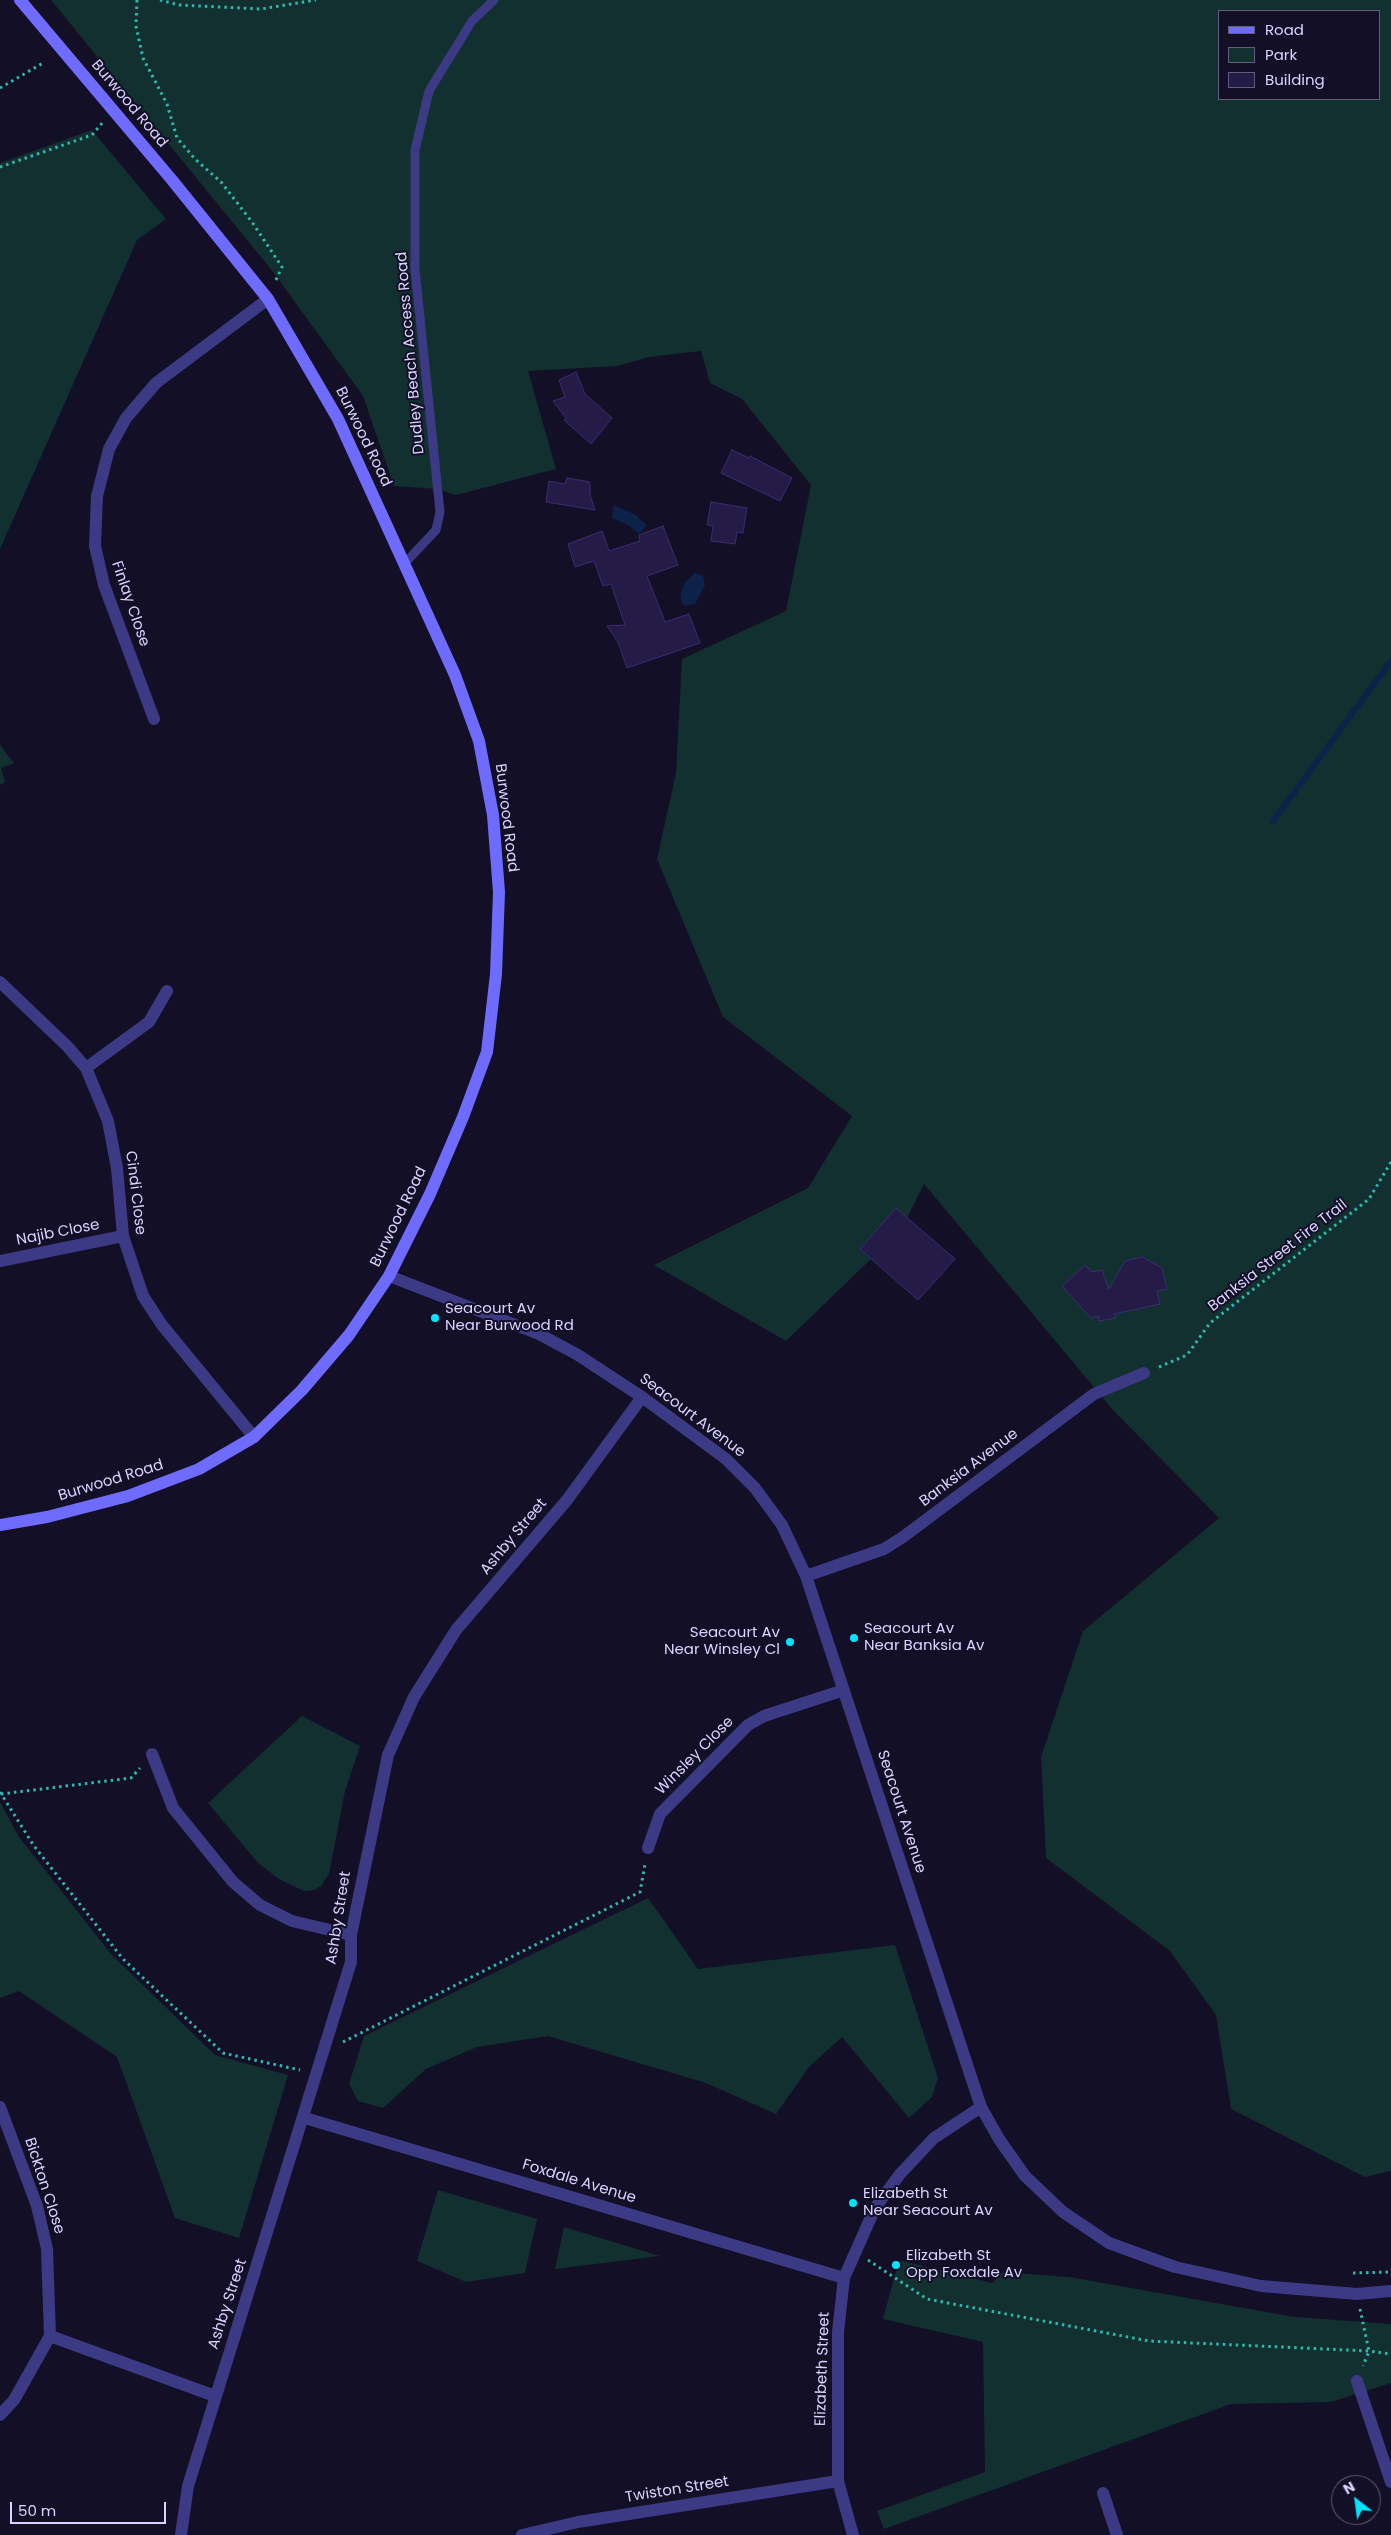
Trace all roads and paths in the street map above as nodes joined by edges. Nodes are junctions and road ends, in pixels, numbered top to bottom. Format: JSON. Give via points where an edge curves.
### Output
{"nodes":[{"id":1,"x":20,"y":0,"type":"edge"},
{"id":2,"x":137,"y":0,"type":"edge"},
{"id":3,"x":160,"y":0,"type":"edge"},
{"id":4,"x":316,"y":0,"type":"edge"},
{"id":5,"x":494,"y":0,"type":"edge"},
{"id":6,"x":43,"y":63,"type":"dead end"},
{"id":7,"x":0,"y":88,"type":"edge"},
{"id":8,"x":114,"y":112,"type":"junction"},
{"id":9,"x":0,"y":168,"type":"edge"},
{"id":10,"x":268,"y":299,"type":"junction"},
{"id":11,"x":404,"y":564,"type":"junction"},
{"id":12,"x":154,"y":718,"type":"dead end"},
{"id":13,"x":0,"y":982,"type":"edge"},
{"id":14,"x":167,"y":991,"type":"dead end"},
{"id":15,"x":86,"y":1068,"type":"junction"},
{"id":16,"x":1391,"y":1162,"type":"edge"},
{"id":17,"x":123,"y":1236,"type":"junction"},
{"id":18,"x":0,"y":1261,"type":"edge"},
{"id":19,"x":389,"y":1276,"type":"junction"},
{"id":20,"x":1144,"y":1373,"type":"joint"},
{"id":21,"x":642,"y":1397,"type":"junction"},
{"id":22,"x":254,"y":1437,"type":"junction"},
{"id":23,"x":0,"y":1525,"type":"edge"},
{"id":24,"x":806,"y":1576,"type":"junction"},
{"id":25,"x":844,"y":1690,"type":"junction"},
{"id":26,"x":152,"y":1754,"type":"joint"},
{"id":27,"x":1,"y":1793,"type":"edge"},
{"id":28,"x":648,"y":1848,"type":"joint"},
{"id":29,"x":351,"y":1934,"type":"junction"},
{"id":30,"x":324,"y":2051,"type":"junction"},
{"id":31,"x":318,"y":2074,"type":"junction"},
{"id":32,"x":982,"y":2106,"type":"junction"},
{"id":33,"x":0,"y":2107,"type":"edge"},
{"id":34,"x":304,"y":2118,"type":"junction"},
{"id":35,"x":855,"y":2251,"type":"junction"},
{"id":36,"x":1391,"y":2272,"type":"edge"},
{"id":37,"x":1353,"y":2273,"type":"dead end"},
{"id":38,"x":844,"y":2278,"type":"junction"},
{"id":39,"x":1391,"y":2291,"type":"edge"},
{"id":40,"x":1357,"y":2294,"type":"junction"},
{"id":41,"x":50,"y":2336,"type":"junction"},
{"id":42,"x":1369,"y":2351,"type":"junction"},
{"id":43,"x":1391,"y":2354,"type":"edge"},
{"id":44,"x":1358,"y":2381,"type":"dead end"},
{"id":45,"x":215,"y":2396,"type":"junction"},
{"id":46,"x":0,"y":2416,"type":"edge"},
{"id":47,"x":838,"y":2482,"type":"junction"},
{"id":48,"x":1391,"y":2482,"type":"edge"},
{"id":49,"x":1103,"y":2493,"type":"dead end"},
{"id":50,"x":578,"y":2522,"type":"junction"},
{"id":51,"x":181,"y":2535,"type":"edge"},
{"id":52,"x":522,"y":2535,"type":"edge"},
{"id":53,"x":582,"y":2535,"type":"edge"},
{"id":54,"x":853,"y":2535,"type":"edge"},
{"id":55,"x":1117,"y":2535,"type":"edge"}],
"edges":[{"from":1,"to":8,"type":"main road","name":"Burwood Road"},
{"from":2,"to":10,"type":"path","via":[[136,26],[143,58],[168,104],[177,138],[195,160],[221,182],[282,267]]},
{"from":3,"to":4,"type":"path","via":[[179,5],[261,9]]},
{"from":5,"to":11,"type":"lane","name":"Dudley Beach Access Road","via":[[472,21],[429,91],[415,150],[415,269],[440,512],[436,530]]},
{"from":6,"to":7,"type":"path"},
{"from":8,"to":9,"type":"path","via":[[92,135]]},
{"from":8,"to":10,"type":"main road","name":"Burwood Road"},
{"from":10,"to":11,"type":"main road","name":"Burwood Road","via":[[338,419]]},
{"from":10,"to":12,"type":"street","name":"Finlay Close","via":[[156,383],[126,418],[110,449],[96,496],[95,546],[104,585]]},
{"from":11,"to":19,"type":"main road","name":"Burwood Road","via":[[455,675],[479,741],[493,815],[499,892],[496,974],[487,1052],[430,1194]]},
{"from":13,"to":15,"type":"street","name":"Cindi Close"},
{"from":14,"to":15,"type":"street","via":[[149,1022]]},
{"from":15,"to":17,"type":"street","name":"Cindi Close","via":[[108,1120],[117,1168]]},
{"from":16,"to":20,"type":"path","name":"Banksia Street Fire Trail","via":[[1369,1199],[1210,1323],[1187,1355]]},
{"from":17,"to":18,"type":"street","name":"Najib Close"},
{"from":17,"to":22,"type":"street","name":"Cindi Close","via":[[143,1296]]},
{"from":19,"to":21,"type":"street","name":"Seacourt Avenue","via":[[539,1334]]},
{"from":19,"to":22,"type":"main road","name":"Burwood Road","via":[[349,1335],[302,1390]]},
{"from":20,"to":24,"type":"street","name":"Banksia Avenue","via":[[1094,1394],[884,1549]]},
{"from":21,"to":24,"type":"street","name":"Seacourt Avenue","via":[[726,1459],[756,1488],[782,1525]]},
{"from":21,"to":29,"type":"street","name":"Ashby Street","via":[[567,1500],[456,1630],[414,1697],[388,1755]]},
{"from":22,"to":23,"type":"main road","name":"Burwood Road","via":[[199,1469],[128,1496],[47,1517]]},
{"from":24,"to":25,"type":"street","name":"Seacourt Avenue"},
{"from":25,"to":28,"type":"street","name":"Winsley Close","via":[[764,1716],[748,1725],[660,1814]]},
{"from":25,"to":32,"type":"street","name":"Seacourt Avenue"},
{"from":26,"to":27,"type":"path","via":[[131,1778]]},
{"from":26,"to":29,"type":"street","via":[[174,1808],[233,1882],[260,1905],[292,1921]]},
{"from":27,"to":31,"type":"path","via":[[34,1846],[123,1959],[223,2053]]},
{"from":28,"to":30,"type":"path","via":[[640,1892]]},
{"from":29,"to":30,"type":"street","name":"Ashby Street","via":[[351,1962]]},
{"from":30,"to":31,"type":"street","name":"Ashby Street"},
{"from":31,"to":34,"type":"street","name":"Ashby Street"},
{"from":32,"to":35,"type":"street","name":"Elizabeth Street","via":[[934,2138],[900,2174],[875,2208]]},
{"from":32,"to":40,"type":"street","name":"Seacourt Avenue","via":[[999,2139],[1026,2176],[1063,2212],[1110,2243],[1175,2267],[1261,2286]]},
{"from":33,"to":41,"type":"street","name":"Bickton Close","via":[[36,2206],[47,2249]]},
{"from":34,"to":38,"type":"street","name":"Foxdale Avenue"},
{"from":34,"to":45,"type":"street","name":"Ashby Street"},
{"from":35,"to":38,"type":"street","name":"Elizabeth Street"},
{"from":35,"to":42,"type":"path","via":[[927,2299],[936,2301],[1149,2342]]},
{"from":36,"to":37,"type":"path"},
{"from":38,"to":47,"type":"street","name":"Elizabeth Street","via":[[838,2332]]},
{"from":39,"to":40,"type":"street","name":"Seacourt Avenue"},
{"from":40,"to":42,"type":"path"},
{"from":41,"to":45,"type":"street"},
{"from":41,"to":46,"type":"street","via":[[14,2400]]},
{"from":42,"to":43,"type":"path"},
{"from":44,"to":48,"type":"street"},
{"from":45,"to":51,"type":"street","name":"Ashby Street","via":[[188,2486]]},
{"from":47,"to":50,"type":"street","name":"Twiston Street"},
{"from":47,"to":54,"type":"street","name":"Elizabeth Street"},
{"from":49,"to":55,"type":"street"},
{"from":50,"to":52,"type":"street","name":"Twiston Street"},
{"from":50,"to":53,"type":"street"}]}
